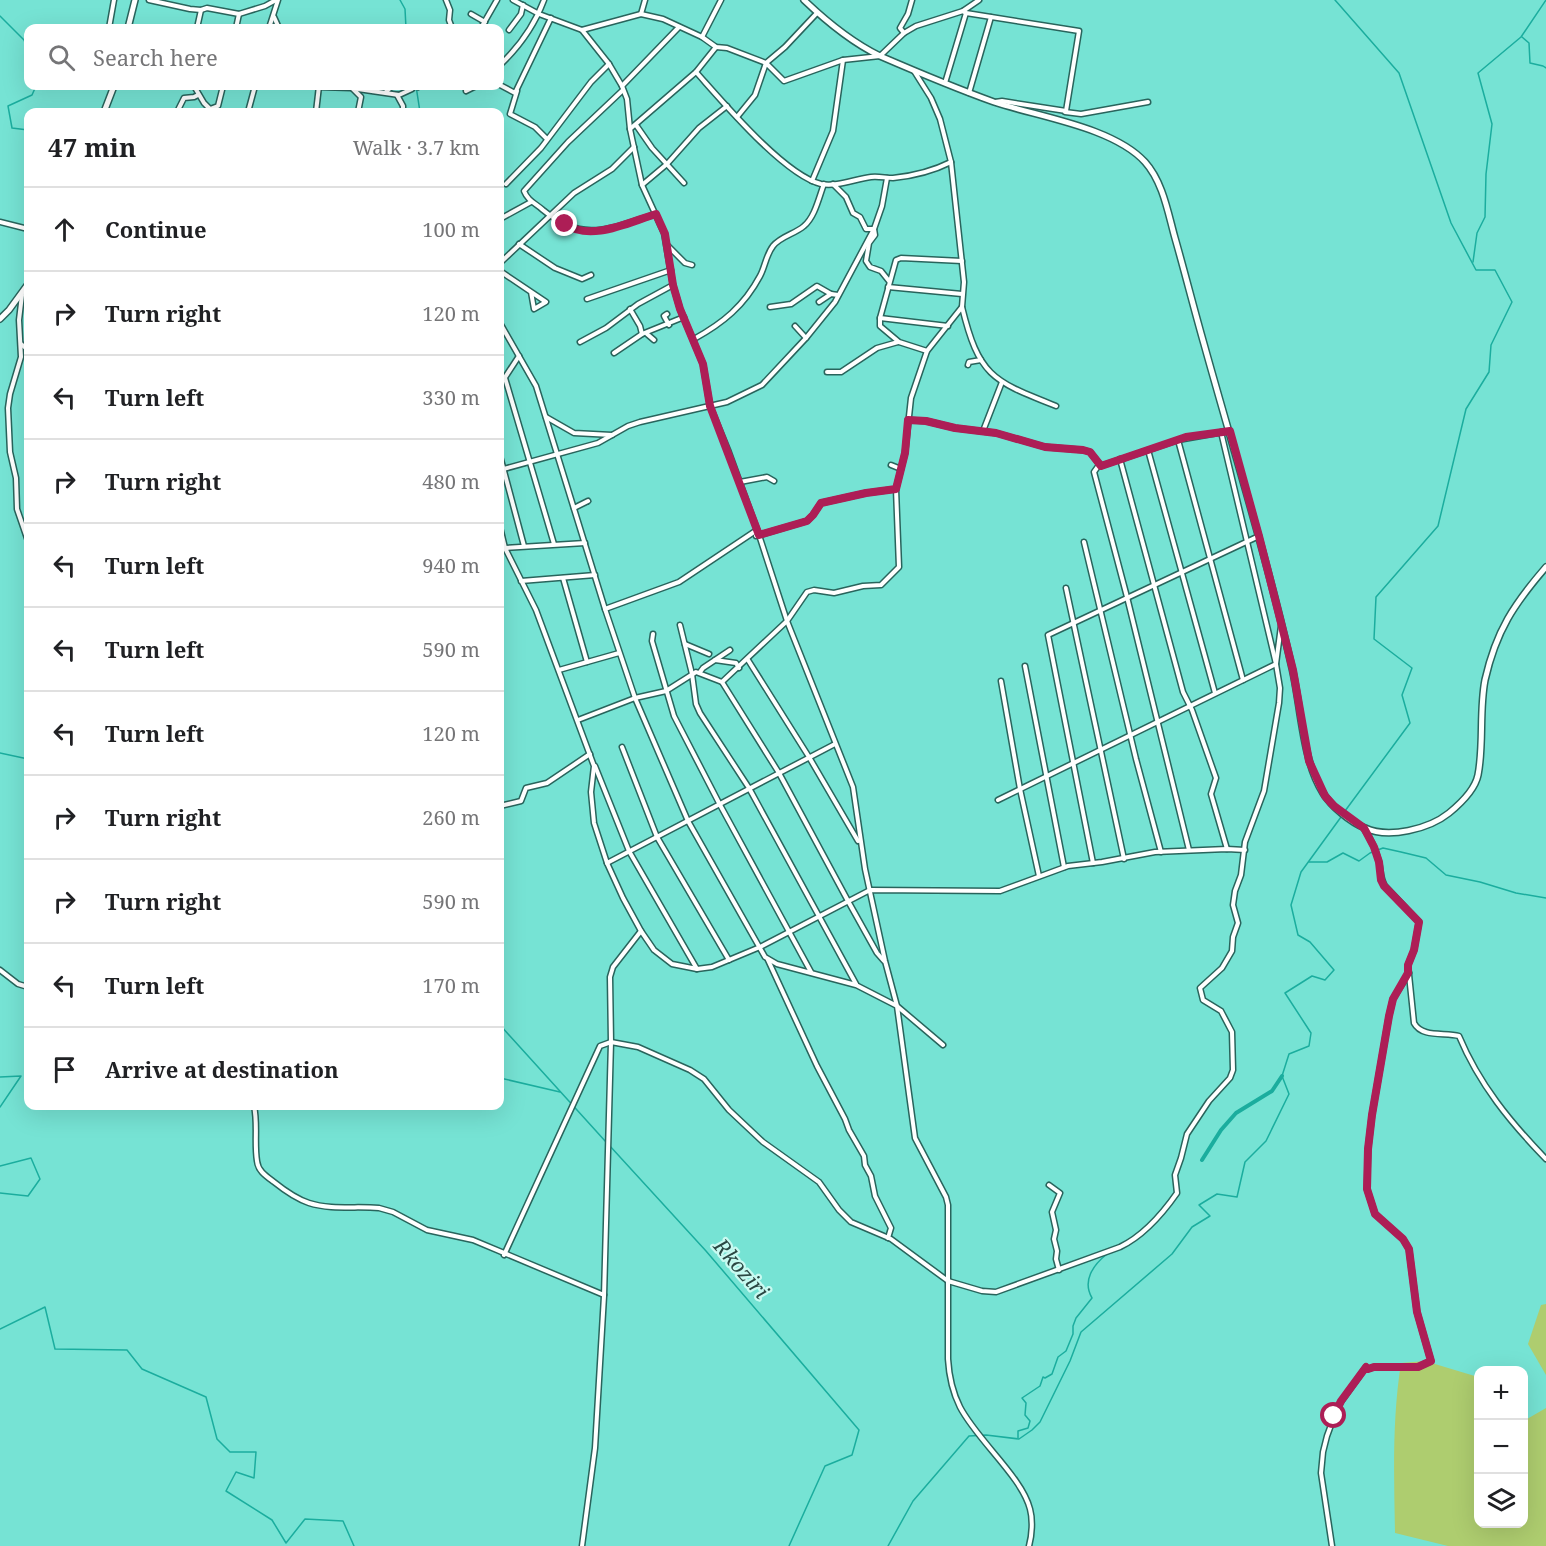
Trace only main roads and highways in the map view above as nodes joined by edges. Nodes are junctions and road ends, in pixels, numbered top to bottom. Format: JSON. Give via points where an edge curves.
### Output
{"nodes":[{"id":1,"x":135,"y":0,"type":"edge"},
{"id":2,"x":804,"y":0,"type":"edge"},
{"id":3,"x":130,"y":24,"type":"edge"},
{"id":4,"x":112,"y":90,"type":"edge"},
{"id":5,"x":106,"y":108,"type":"edge"},
{"id":6,"x":24,"y":291,"type":"edge"},
{"id":7,"x":0,"y":319,"type":"edge"},
{"id":8,"x":1546,"y":567,"type":"edge"}],
"edges":[{"from":1,"to":3,"type":"main road"},
{"from":2,"to":8,"type":"main road","via":[[855,42],[880,56],[994,102],[1120,142],[1151,169],[1165,201],[1259,536],[1295,681],[1309,761],[1317,783],[1334,806],[1364,828],[1393,831],[1420,828],[1442,819],[1465,798],[1478,774],[1485,684],[1493,652],[1512,609]]},
{"from":4,"to":5,"type":"main road"},
{"from":6,"to":7,"type":"main road"}]}
